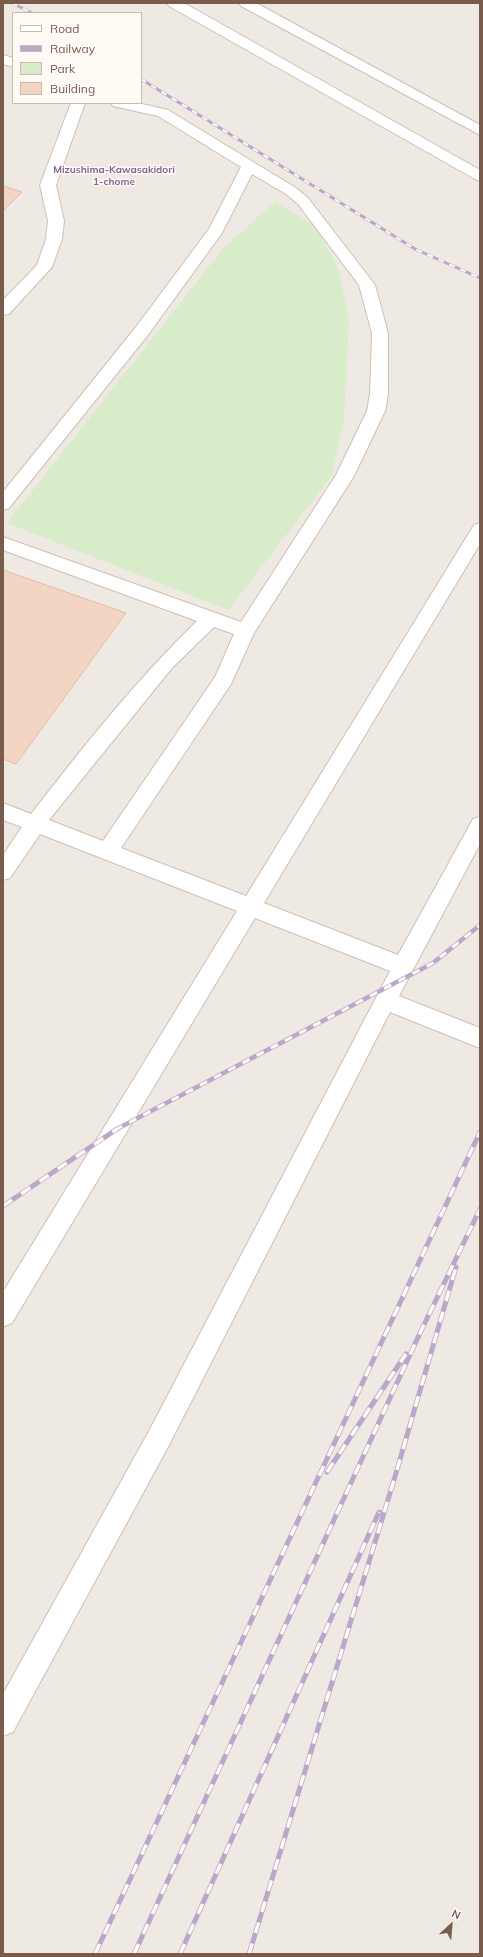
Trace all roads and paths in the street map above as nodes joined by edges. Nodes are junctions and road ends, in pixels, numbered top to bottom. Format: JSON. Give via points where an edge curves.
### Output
{"nodes":[{"id":1,"x":174,"y":3,"type":"edge"},
{"id":2,"x":246,"y":3,"type":"edge"},
{"id":3,"x":301,"y":33,"type":"junction"},
{"id":4,"x":78,"y":104,"type":"edge"},
{"id":5,"x":122,"y":104,"type":"edge"},
{"id":6,"x":480,"y":116,"type":"edge"},
{"id":7,"x":480,"y":131,"type":"edge"},
{"id":8,"x":249,"y":166,"type":"junction"},
{"id":9,"x":480,"y":176,"type":"edge"},
{"id":10,"x":3,"y":310,"type":"edge"},
{"id":11,"x":3,"y":504,"type":"edge"},
{"id":12,"x":480,"y":529,"type":"edge"},
{"id":13,"x":3,"y":543,"type":"edge"},
{"id":14,"x":211,"y":618,"type":"junction"},
{"id":15,"x":245,"y":631,"type":"junction"},
{"id":16,"x":3,"y":811,"type":"edge"},
{"id":17,"x":35,"y":824,"type":"junction"},
{"id":18,"x":480,"y":825,"type":"edge"},
{"id":19,"x":107,"y":852,"type":"junction"},
{"id":20,"x":3,"y":872,"type":"edge"},
{"id":21,"x":249,"y":908,"type":"junction"},
{"id":22,"x":404,"y":967,"type":"junction"},
{"id":23,"x":385,"y":1000,"type":"junction"},
{"id":24,"x":480,"y":1038,"type":"edge"},
{"id":25,"x":3,"y":1315,"type":"edge"},
{"id":26,"x":3,"y":1722,"type":"edge"}],
"edges":[{"from":1,"to":9,"type":"lane"},
{"from":2,"to":3,"type":"lane"},
{"from":3,"to":6,"type":"lane","via":[[362,57]]},
{"from":3,"to":7,"type":"lane"},
{"from":4,"to":10,"type":"lane","via":[[48,185],[56,220],[54,239],[44,267]]},
{"from":5,"to":8,"type":"lane","via":[[163,113]]},
{"from":8,"to":11,"type":"lane","via":[[216,230],[142,331]]},
{"from":8,"to":15,"type":"lane","via":[[303,201],[330,234],[367,284],[380,332],[379,394],[376,411],[369,427],[345,476]]},
{"from":12,"to":21,"type":"lane"},
{"from":13,"to":14,"type":"lane"},
{"from":14,"to":15,"type":"lane"},
{"from":14,"to":17,"type":"lane","via":[[165,662]]},
{"from":15,"to":19,"type":"lane","via":[[224,679]]},
{"from":16,"to":17,"type":"lane"},
{"from":17,"to":19,"type":"lane"},
{"from":17,"to":20,"type":"lane"},
{"from":18,"to":22,"type":"lane"},
{"from":19,"to":21,"type":"lane"},
{"from":21,"to":22,"type":"lane"},
{"from":21,"to":25,"type":"lane"},
{"from":22,"to":23,"type":"lane"},
{"from":23,"to":24,"type":"lane"},
{"from":23,"to":26,"type":"lane","via":[[158,1440]]}]}
